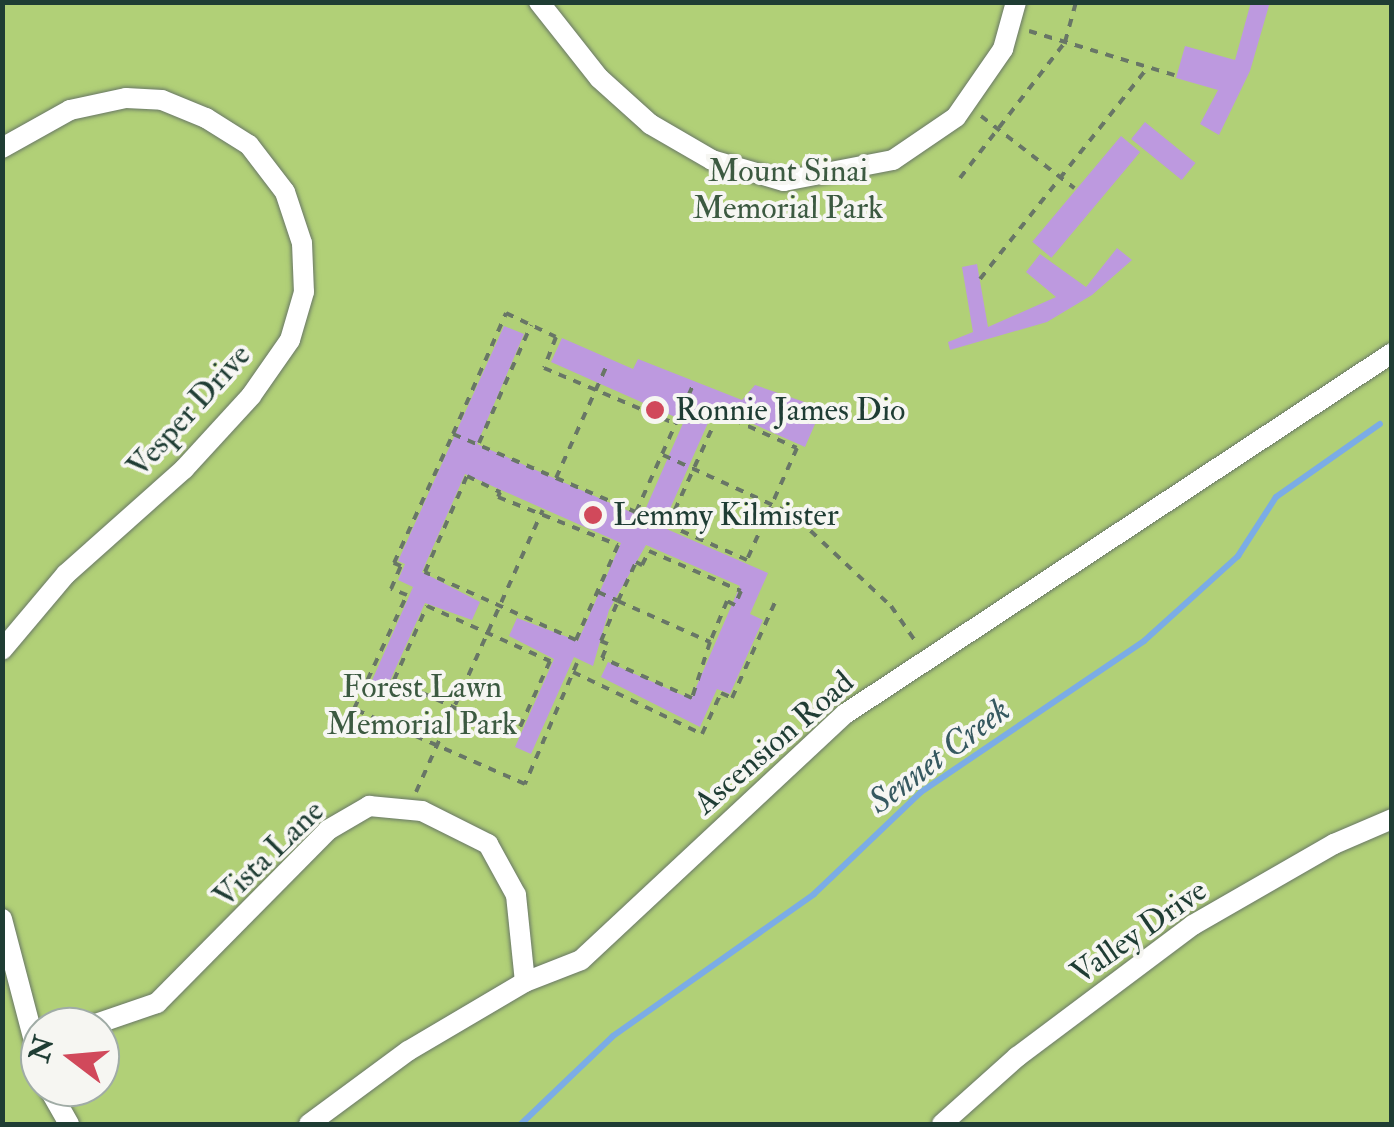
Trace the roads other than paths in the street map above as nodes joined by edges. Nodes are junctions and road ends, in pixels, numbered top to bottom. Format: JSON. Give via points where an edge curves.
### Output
{"nodes":[{"id":1,"x":539,"y":2,"type":"edge"},
{"id":2,"x":1016,"y":2,"type":"edge"},
{"id":3,"x":2,"y":148,"type":"edge"},
{"id":4,"x":1392,"y":353,"type":"edge"},
{"id":5,"x":2,"y":650,"type":"edge"},
{"id":6,"x":1392,"y":819,"type":"edge"},
{"id":7,"x":2,"y":919,"type":"edge"},
{"id":8,"x":525,"y":982,"type":"junction"},
{"id":9,"x":25,"y":1007,"type":"edge"},
{"id":10,"x":120,"y":1015,"type":"edge"},
{"id":11,"x":310,"y":1124,"type":"edge"},
{"id":12,"x":942,"y":1124,"type":"edge"}],
"edges":[{"from":1,"to":2,"type":"lane","via":[[599,78],[650,124],[712,160],[784,181],[893,160],[956,118],[1003,49]]},
{"from":3,"to":5,"type":"lane","name":"Vesper Drive","via":[[70,110],[126,98],[162,100],[206,118],[249,145],[286,192],[302,243],[304,292],[290,340],[251,396],[184,469],[66,574]]},
{"from":4,"to":8,"type":"lane","name":"Ascension Road","via":[[844,714],[582,960]]},
{"from":6,"to":12,"type":"lane","name":"Valley Drive","via":[[1334,844],[1193,925]]},
{"from":7,"to":9,"type":"lane"},
{"from":8,"to":10,"type":"lane","name":"Vista Lane","via":[[516,896],[488,844],[408,810],[369,806],[328,830],[157,1002]]},
{"from":8,"to":11,"type":"lane","name":"Ascension Road","via":[[408,1050]]}]}
